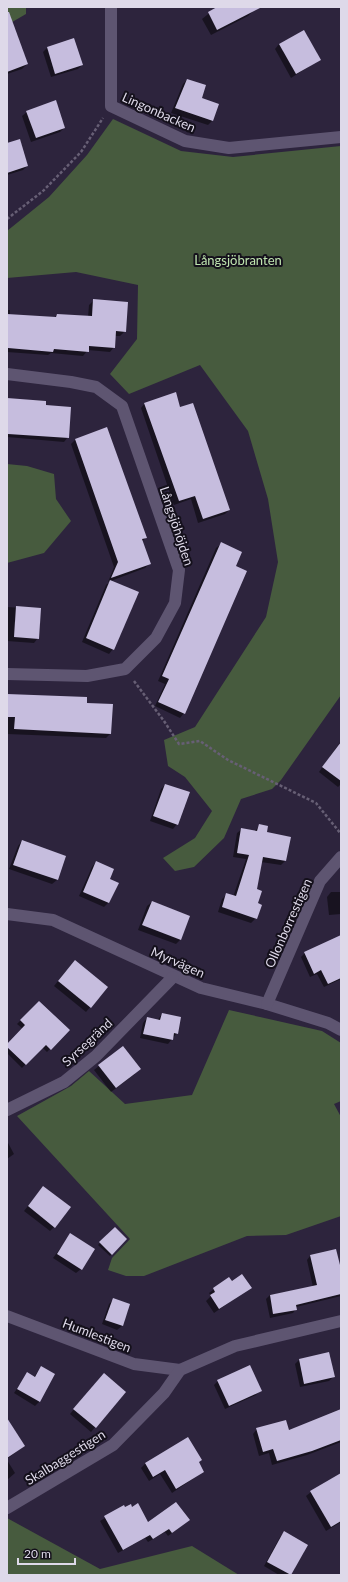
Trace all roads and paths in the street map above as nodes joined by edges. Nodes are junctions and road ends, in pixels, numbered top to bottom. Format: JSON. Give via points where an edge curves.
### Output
{"nodes":[{"id":1,"x":111,"y":7,"type":"edge"},
{"id":2,"x":111,"y":106,"type":"junction"},
{"id":3,"x":341,"y":137,"type":"edge"},
{"id":4,"x":7,"y":219,"type":"edge"},
{"id":5,"x":7,"y":374,"type":"edge"},
{"id":6,"x":125,"y":669,"type":"junction"},
{"id":7,"x":7,"y":674,"type":"edge"},
{"id":8,"x":341,"y":834,"type":"edge"},
{"id":9,"x":341,"y":857,"type":"edge"},
{"id":10,"x":7,"y":914,"type":"edge"},
{"id":11,"x":173,"y":977,"type":"junction"},
{"id":12,"x":267,"y":1004,"type":"junction"},
{"id":13,"x":341,"y":1030,"type":"edge"},
{"id":14,"x":7,"y":1110,"type":"edge"},
{"id":15,"x":7,"y":1316,"type":"edge"},
{"id":16,"x":341,"y":1321,"type":"edge"},
{"id":17,"x":180,"y":1370,"type":"junction"},
{"id":18,"x":7,"y":1508,"type":"edge"}],
"edges":[{"from":1,"to":2,"type":"street","name":"Lingonbacken"},
{"from":2,"to":3,"type":"street","name":"Lingonbacken","via":[[184,141],[229,148]]},
{"from":2,"to":4,"type":"path","via":[[81,152],[43,191]]},
{"from":5,"to":6,"type":"street","name":"Långsjöhöjden","via":[[96,387],[122,406],[179,570],[175,602],[156,638]]},
{"from":6,"to":7,"type":"street","via":[[87,676]]},
{"from":6,"to":8,"type":"path","via":[[179,744],[200,741],[228,760],[316,803]]},
{"from":9,"to":12,"type":"street","name":"Ollonborrestigen","via":[[320,881]]},
{"from":10,"to":11,"type":"street","name":"Myrvägen","via":[[53,920]]},
{"from":11,"to":12,"type":"street","name":"Myrvägen","via":[[201,988]]},
{"from":11,"to":14,"type":"street","name":"Syrsegränd","via":[[96,1056],[64,1082]]},
{"from":12,"to":13,"type":"street","name":"Myrvägen","via":[[328,1023]]},
{"from":15,"to":17,"type":"street","name":"Humlestigen","via":[[134,1364]]},
{"from":16,"to":17,"type":"street","via":[[235,1346]]},
{"from":17,"to":18,"type":"street","name":"Skalbaggestigen","via":[[164,1393],[113,1445]]}]}
